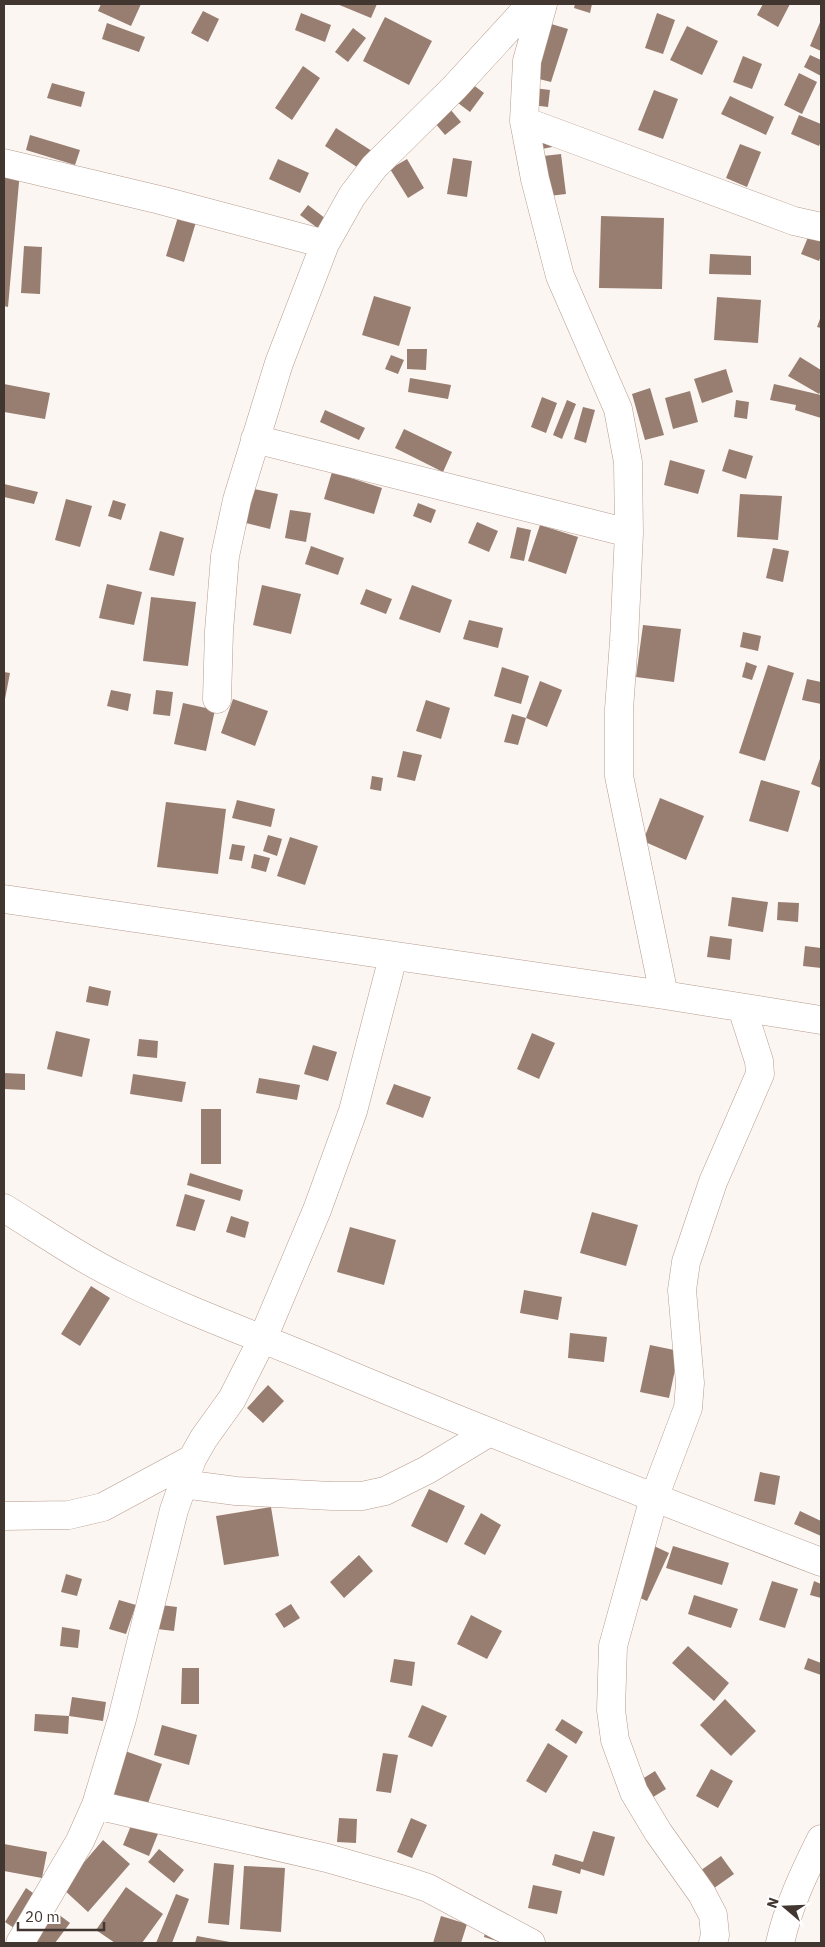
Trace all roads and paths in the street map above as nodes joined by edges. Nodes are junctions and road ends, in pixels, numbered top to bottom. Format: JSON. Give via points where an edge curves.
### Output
{"nodes":[{"id":1,"x":531,"y":4,"type":"edge"},
{"id":2,"x":543,"y":4,"type":"edge"},
{"id":3,"x":524,"y":121,"type":"junction"},
{"id":4,"x":4,"y":163,"type":"edge"},
{"id":5,"x":821,"y":227,"type":"edge"},
{"id":6,"x":325,"y":244,"type":"junction"},
{"id":7,"x":254,"y":439,"type":"junction"},
{"id":8,"x":629,"y":533,"type":"junction"},
{"id":9,"x":218,"y":699,"type":"dead end"},
{"id":10,"x":4,"y":900,"type":"edge"},
{"id":11,"x":393,"y":957,"type":"junction"},
{"id":12,"x":664,"y":995,"type":"junction"},
{"id":13,"x":742,"y":1008,"type":"junction"},
{"id":14,"x":821,"y":1020,"type":"edge"},
{"id":15,"x":4,"y":1208,"type":"edge"},
{"id":16,"x":263,"y":1338,"type":"junction"},
{"id":17,"x":488,"y":1433,"type":"junction"},
{"id":18,"x":187,"y":1471,"type":"junction"},
{"id":19,"x":654,"y":1498,"type":"junction"},
{"id":20,"x":4,"y":1516,"type":"edge"},
{"id":21,"x":821,"y":1562,"type":"edge"},
{"id":22,"x":96,"y":1804,"type":"junction"},
{"id":23,"x":821,"y":1839,"type":"edge"},
{"id":24,"x":20,"y":1943,"type":"edge"},
{"id":25,"x":531,"y":1943,"type":"edge"},
{"id":26,"x":714,"y":1943,"type":"edge"},
{"id":27,"x":780,"y":1943,"type":"edge"}],
"edges":[{"from":1,"to":6,"type":"street","via":[[454,88],[374,167],[352,196]]},
{"from":2,"to":3,"type":"street","via":[[527,61]]},
{"from":3,"to":5,"type":"street","via":[[794,221]]},
{"from":3,"to":8,"type":"street","via":[[560,276],[618,409],[628,462]]},
{"from":4,"to":6,"type":"street"},
{"from":6,"to":7,"type":"street","via":[[279,363]]},
{"from":7,"to":8,"type":"street"},
{"from":7,"to":9,"type":"street","via":[[236,500],[225,556]]},
{"from":8,"to":12,"type":"street","via":[[619,709],[620,776]]},
{"from":10,"to":11,"type":"street"},
{"from":11,"to":12,"type":"street"},
{"from":11,"to":16,"type":"street","via":[[353,1111],[317,1210]]},
{"from":12,"to":13,"type":"street"},
{"from":13,"to":14,"type":"street"},
{"from":13,"to":19,"type":"street","via":[[760,1074],[714,1182],[686,1262],[682,1290],[690,1383],[688,1408]]},
{"from":15,"to":16,"type":"street","via":[[122,1279],[188,1310]]},
{"from":16,"to":17,"type":"street"},
{"from":16,"to":18,"type":"street","via":[[232,1398],[204,1438]]},
{"from":17,"to":18,"type":"street","via":[[385,1491],[362,1496],[245,1492]]},
{"from":17,"to":19,"type":"street"},
{"from":18,"to":20,"type":"street","via":[[104,1507],[69,1515]]},
{"from":18,"to":22,"type":"street","via":[[174,1510],[122,1719]]},
{"from":19,"to":21,"type":"street"},
{"from":19,"to":26,"type":"street","via":[[614,1646],[612,1710],[615,1740],[634,1792],[713,1915]]},
{"from":22,"to":24,"type":"street","via":[[80,1841]]},
{"from":22,"to":25,"type":"street","via":[[327,1858],[407,1881],[428,1888]]},
{"from":23,"to":27,"type":"street","via":[[786,1918]]}]}
